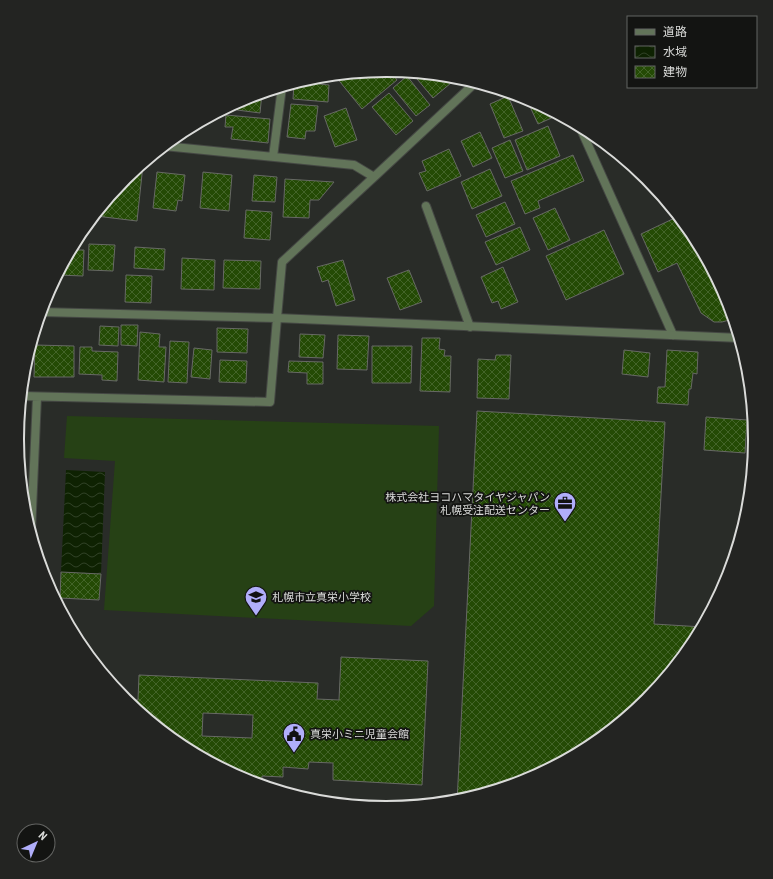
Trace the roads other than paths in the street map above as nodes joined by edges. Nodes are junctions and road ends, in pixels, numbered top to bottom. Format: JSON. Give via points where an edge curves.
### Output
{"nodes":[{"id":1,"x":471,"y":87,"type":"edge"},
{"id":2,"x":281,"y":93,"type":"edge"},
{"id":3,"x":584,"y":135,"type":"edge"},
{"id":4,"x":173,"y":147,"type":"edge"},
{"id":5,"x":273,"y":157,"type":"junction"},
{"id":6,"x":374,"y":177,"type":"junction"},
{"id":7,"x":426,"y":206,"type":"dead end"},
{"id":8,"x":47,"y":312,"type":"edge"},
{"id":9,"x":277,"y":318,"type":"junction"},
{"id":10,"x":470,"y":327,"type":"junction"},
{"id":11,"x":673,"y":335,"type":"junction"},
{"id":12,"x":734,"y":338,"type":"edge"},
{"id":13,"x":27,"y":396,"type":"edge"},
{"id":14,"x":37,"y":397,"type":"junction"},
{"id":15,"x":32,"y":502,"type":"joint"},
{"id":16,"x":32,"y":513,"type":"edge"}],
"edges":[{"from":1,"to":6,"type":"street"},
{"from":2,"to":5,"type":"street"},
{"from":3,"to":11,"type":"street"},
{"from":4,"to":5,"type":"street"},
{"from":5,"to":6,"type":"street","via":[[354,165]]},
{"from":6,"to":9,"type":"street","via":[[282,262]]},
{"from":7,"to":10,"type":"street"},
{"from":8,"to":9,"type":"street"},
{"from":9,"to":10,"type":"street"},
{"from":9,"to":14,"type":"street","via":[[270,402]]},
{"from":10,"to":11,"type":"street"},
{"from":11,"to":12,"type":"street"},
{"from":13,"to":14,"type":"street"},
{"from":14,"to":15,"type":"street"},
{"from":15,"to":16,"type":"street"}]}
